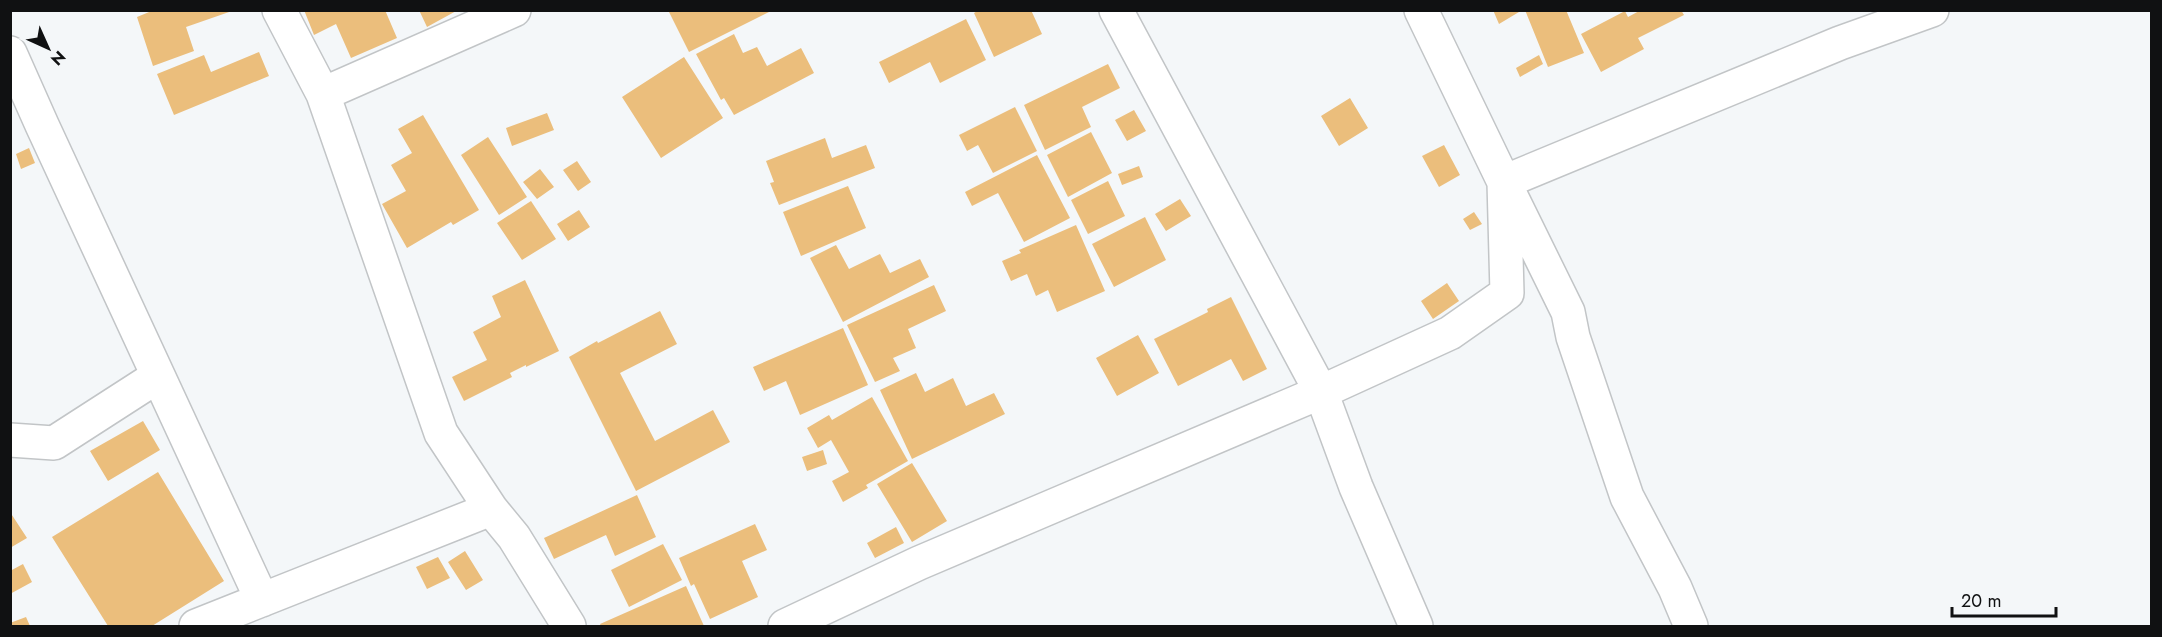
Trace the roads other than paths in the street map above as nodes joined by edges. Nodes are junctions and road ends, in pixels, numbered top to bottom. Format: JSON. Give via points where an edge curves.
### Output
{"nodes":[{"id":1,"x":279,"y":10,"type":"edge"},
{"id":2,"x":514,"y":10,"type":"edge"},
{"id":3,"x":1116,"y":10,"type":"edge"},
{"id":4,"x":1421,"y":10,"type":"edge"},
{"id":5,"x":1932,"y":10,"type":"edge"},
{"id":6,"x":10,"y":53,"type":"edge"},
{"id":7,"x":323,"y":94,"type":"junction"},
{"id":8,"x":1503,"y":182,"type":"junction"},
{"id":9,"x":158,"y":376,"type":"junction"},
{"id":10,"x":1321,"y":392,"type":"junction"},
{"id":11,"x":10,"y":440,"type":"edge"},
{"id":12,"x":491,"y":509,"type":"junction"},
{"id":13,"x":262,"y":600,"type":"junction"},
{"id":14,"x":196,"y":627,"type":"edge"},
{"id":15,"x":569,"y":627,"type":"edge"},
{"id":16,"x":785,"y":627,"type":"edge"},
{"id":17,"x":1416,"y":627,"type":"edge"},
{"id":18,"x":1691,"y":627,"type":"edge"}],
"edges":[{"from":1,"to":7,"type":"street"},
{"from":2,"to":7,"type":"street"},
{"from":3,"to":10,"type":"street"},
{"from":4,"to":8,"type":"street"},
{"from":5,"to":8,"type":"street","via":[[1840,43]]},
{"from":6,"to":9,"type":"street"},
{"from":7,"to":12,"type":"street","via":[[441,433]]},
{"from":8,"to":10,"type":"street","via":[[1507,292],[1450,333]]},
{"from":8,"to":18,"type":"street","via":[[1568,312],[1627,497]]},
{"from":9,"to":11,"type":"street","via":[[54,443]]},
{"from":9,"to":13,"type":"street"},
{"from":10,"to":16,"type":"street","via":[[919,563]]},
{"from":10,"to":17,"type":"street","via":[[1356,487]]},
{"from":12,"to":13,"type":"street"},
{"from":12,"to":15,"type":"street","via":[[514,537]]},
{"from":13,"to":14,"type":"street"}]}
